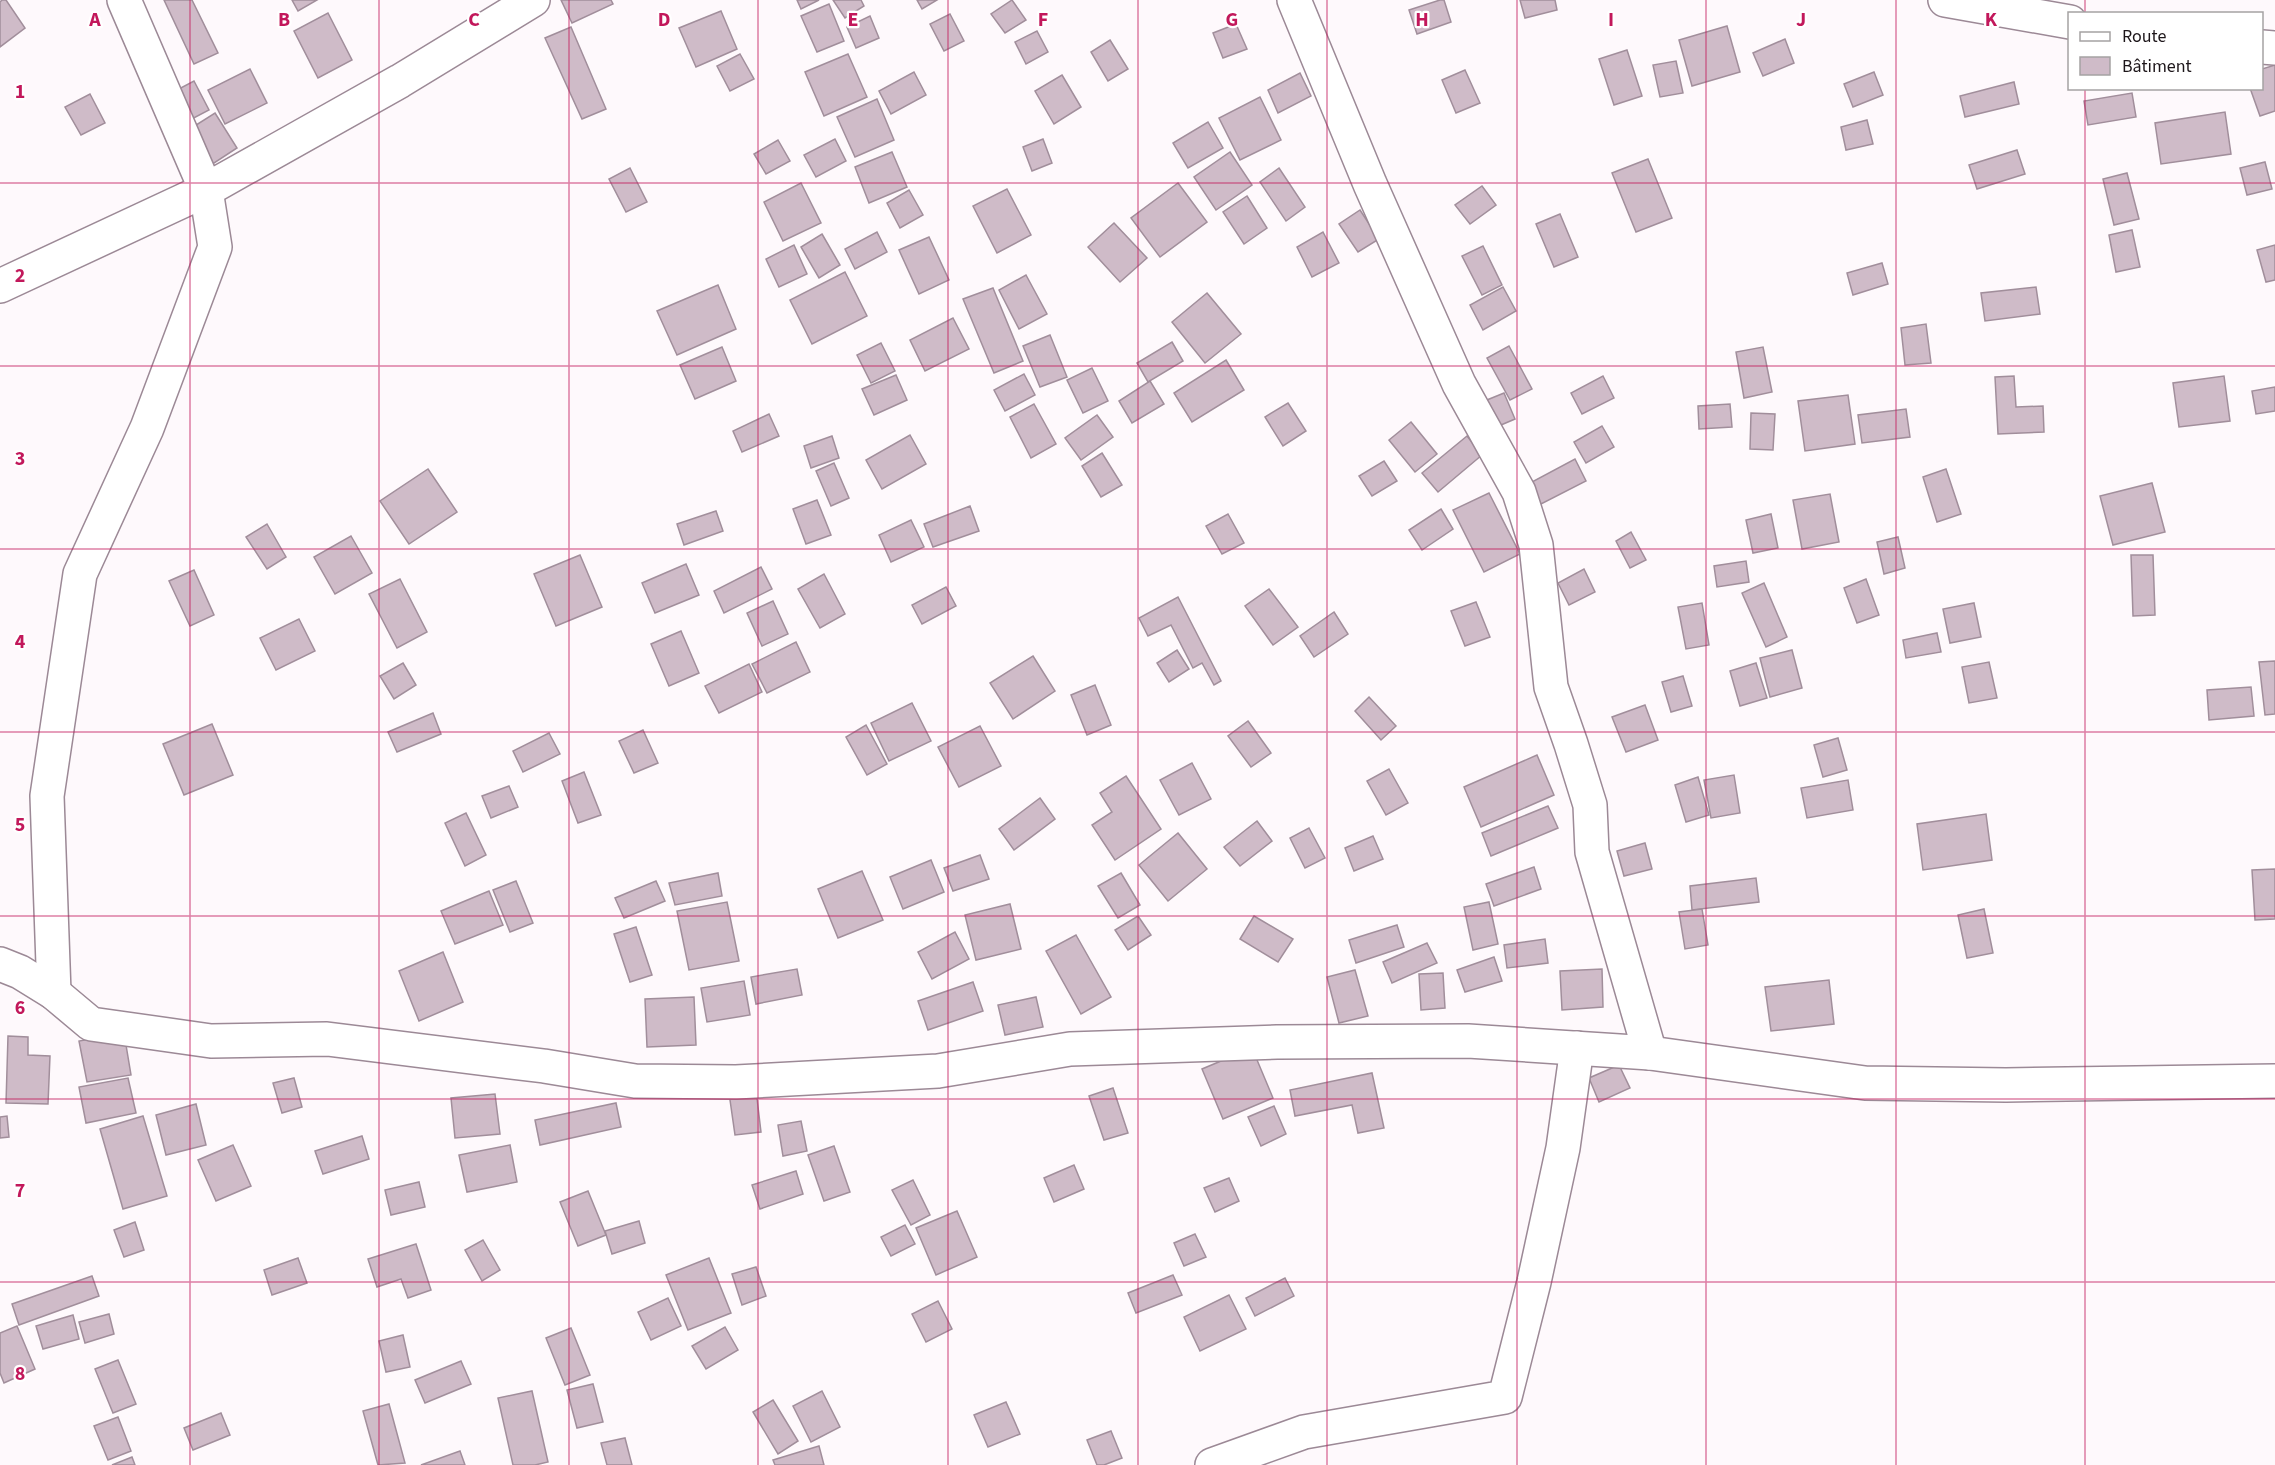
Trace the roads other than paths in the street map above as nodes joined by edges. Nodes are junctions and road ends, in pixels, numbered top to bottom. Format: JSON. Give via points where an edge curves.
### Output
{"nodes":[{"id":1,"x":124,"y":0,"type":"edge"},
{"id":2,"x":534,"y":0,"type":"edge"},
{"id":3,"x":1294,"y":0,"type":"edge"},
{"id":4,"x":1945,"y":0,"type":"edge"},
{"id":5,"x":2068,"y":22,"type":"edge"},
{"id":6,"x":206,"y":190,"type":"junction"},
{"id":7,"x":0,"y":286,"type":"edge"},
{"id":8,"x":0,"y":964,"type":"edge"},
{"id":9,"x":54,"y":993,"type":"junction"},
{"id":10,"x":1577,"y":1048,"type":"junction"},
{"id":11,"x":1650,"y":1053,"type":"junction"},
{"id":12,"x":2275,"y":1081,"type":"edge"},
{"id":13,"x":1212,"y":1465,"type":"edge"}],
"edges":[{"from":1,"to":6,"type":"street"},
{"from":2,"to":6,"type":"street"},
{"from":3,"to":11,"type":"street","via":[[1459,384],[1519,492],[1536,545],[1551,687],[1590,805],[1592,852]]},
{"from":4,"to":5,"type":"street"},
{"from":6,"to":7,"type":"street"},
{"from":6,"to":9,"type":"street","via":[[215,247],[147,428],[80,574],[47,796]]},
{"from":8,"to":9,"type":"street"},
{"from":9,"to":10,"type":"street","via":[[91,1024],[211,1041],[327,1039],[635,1081],[736,1082],[939,1071],[1082,1049],[1277,1042],[1456,1041]]},
{"from":10,"to":11,"type":"street"},
{"from":10,"to":13,"type":"street","via":[[1563,1148],[1505,1397],[1304,1432]]},
{"from":11,"to":12,"type":"street","via":[[1865,1083]]}]}
